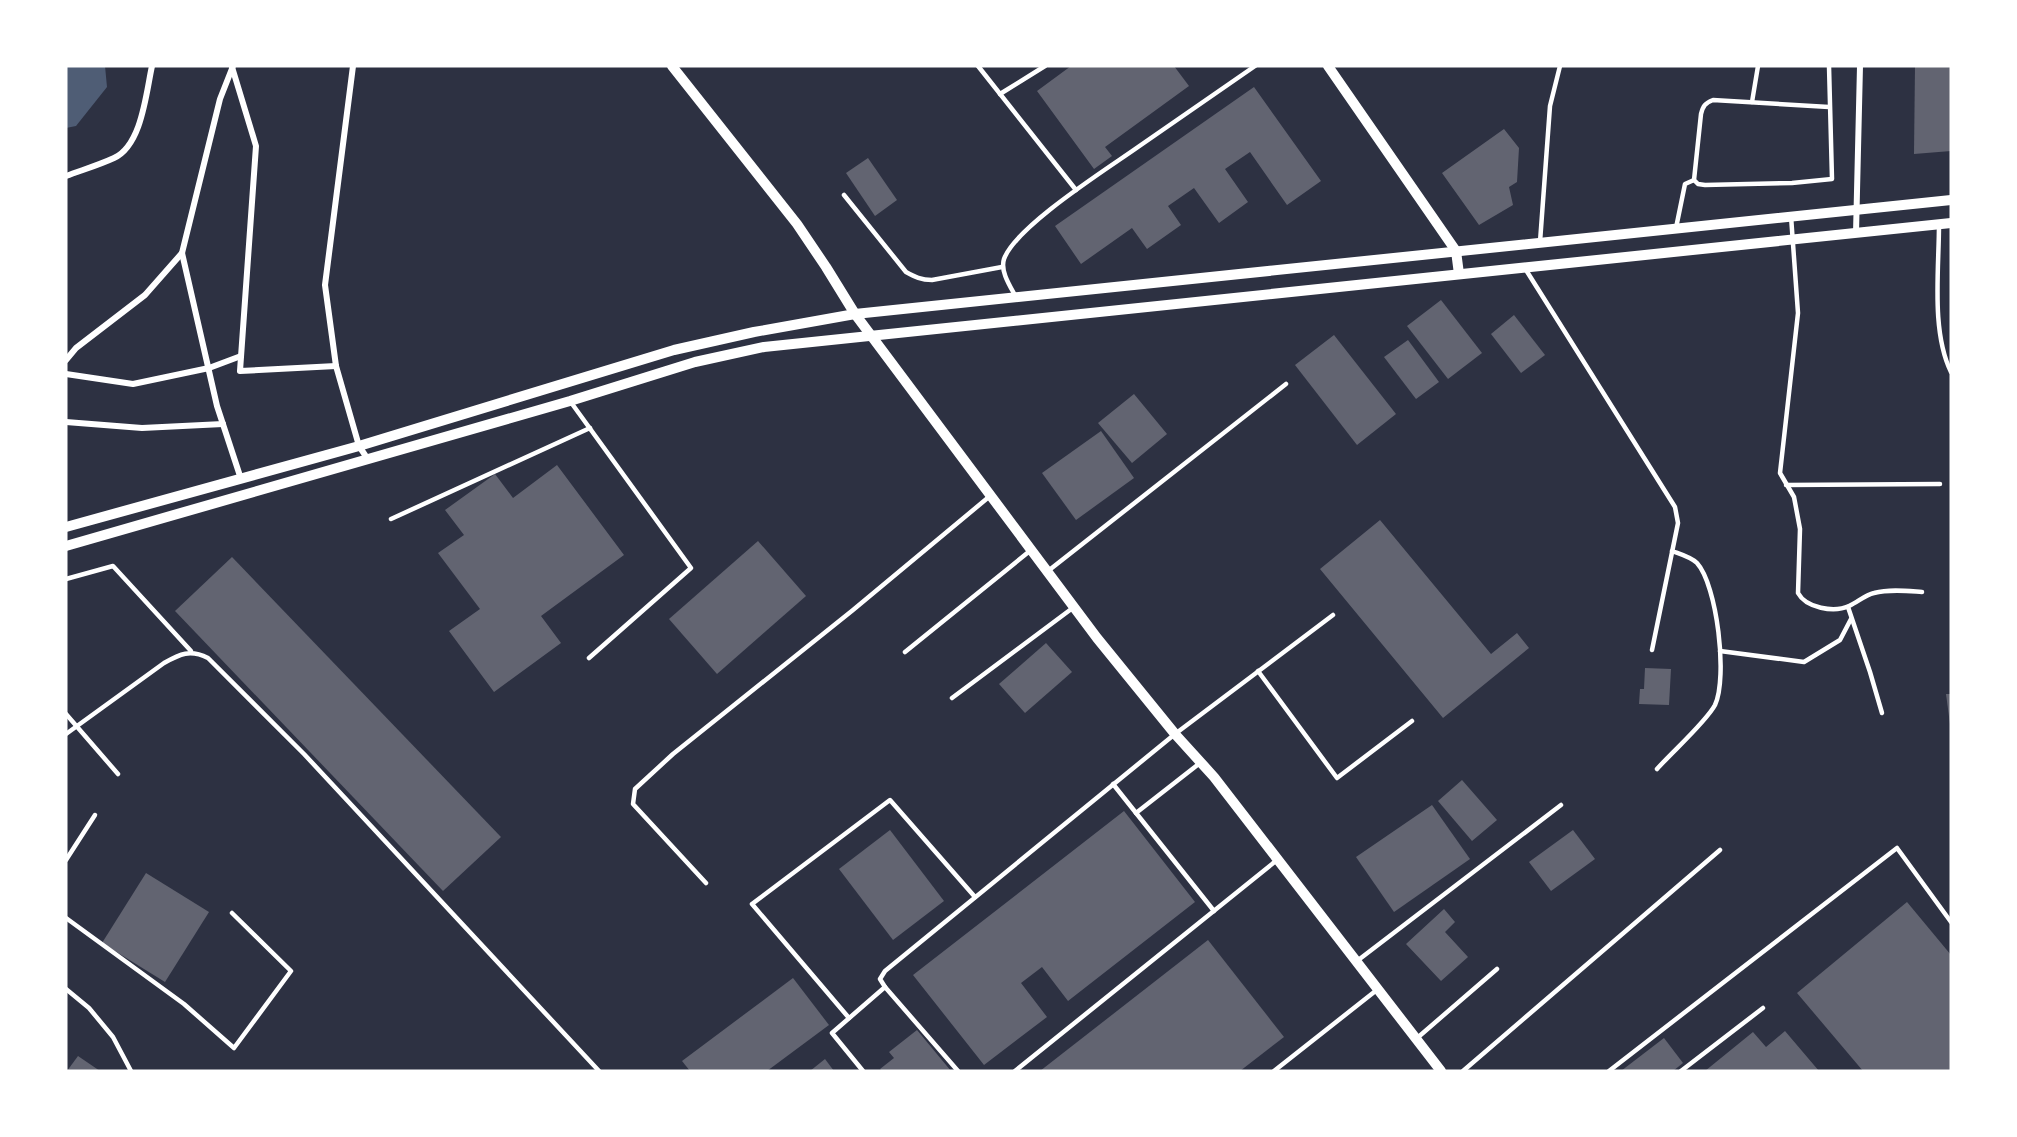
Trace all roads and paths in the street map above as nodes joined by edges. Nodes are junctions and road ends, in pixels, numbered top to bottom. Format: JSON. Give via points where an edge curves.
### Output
{"nodes":[{"id":1,"x":152,"y":66,"type":"edge"},
{"id":2,"x":232,"y":66,"type":"edge"},
{"id":3,"x":353,"y":66,"type":"edge"},
{"id":4,"x":672,"y":66,"type":"edge"},
{"id":5,"x":978,"y":66,"type":"edge"},
{"id":6,"x":1045,"y":66,"type":"edge"},
{"id":7,"x":1256,"y":66,"type":"edge"},
{"id":8,"x":1328,"y":66,"type":"edge"},
{"id":9,"x":1560,"y":66,"type":"edge"},
{"id":10,"x":1758,"y":66,"type":"edge"},
{"id":11,"x":1829,"y":66,"type":"edge"},
{"id":12,"x":1860,"y":66,"type":"edge"},
{"id":13,"x":1000,"y":94,"type":"junction"},
{"id":14,"x":1752,"y":102,"type":"junction"},
{"id":15,"x":1828,"y":107,"type":"junction"},
{"id":16,"x":66,"y":176,"type":"edge"},
{"id":17,"x":1694,"y":180,"type":"junction"},
{"id":18,"x":1076,"y":190,"type":"junction"},
{"id":19,"x":844,"y":195,"type":"dead end"},
{"id":20,"x":1951,"y":200,"type":"edge"},
{"id":21,"x":1856,"y":209,"type":"junction"},
{"id":22,"x":1791,"y":216,"type":"junction"},
{"id":23,"x":1951,"y":223,"type":"edge"},
{"id":24,"x":1939,"y":224,"type":"junction"},
{"id":25,"x":1676,"y":228,"type":"junction"},
{"id":26,"x":1856,"y":233,"type":"junction"},
{"id":27,"x":1794,"y":239,"type":"junction"},
{"id":28,"x":1540,"y":242,"type":"junction"},
{"id":29,"x":1456,"y":251,"type":"junction"},
{"id":30,"x":182,"y":253,"type":"junction"},
{"id":31,"x":1002,"y":267,"type":"junction"},
{"id":32,"x":1524,"y":267,"type":"junction"},
{"id":33,"x":1459,"y":274,"type":"junction"},
{"id":34,"x":1016,"y":297,"type":"junction"},
{"id":35,"x":855,"y":314,"type":"junction"},
{"id":36,"x":872,"y":335,"type":"junction"},
{"id":37,"x":241,"y":356,"type":"junction"},
{"id":38,"x":66,"y":360,"type":"edge"},
{"id":39,"x":336,"y":366,"type":"junction"},
{"id":40,"x":209,"y":368,"type":"junction"},
{"id":41,"x":1951,"y":372,"type":"edge"},
{"id":42,"x":66,"y":374,"type":"edge"},
{"id":43,"x":1286,"y":384,"type":"dead end"},
{"id":44,"x":570,"y":401,"type":"junction"},
{"id":45,"x":66,"y":422,"type":"edge"},
{"id":46,"x":224,"y":424,"type":"junction"},
{"id":47,"x":590,"y":428,"type":"junction"},
{"id":48,"x":359,"y":446,"type":"junction"},
{"id":49,"x":367,"y":458,"type":"junction"},
{"id":50,"x":241,"y":479,"type":"junction"},
{"id":51,"x":1940,"y":484,"type":"dead end"},
{"id":52,"x":1786,"y":485,"type":"junction"},
{"id":53,"x":990,"y":496,"type":"junction"},
{"id":54,"x":392,"y":519,"type":"dead end"},
{"id":55,"x":66,"y":527,"type":"edge"},
{"id":56,"x":66,"y":546,"type":"edge"},
{"id":57,"x":1031,"y":549,"type":"junction"},
{"id":58,"x":1672,"y":551,"type":"junction"},
{"id":59,"x":1047,"y":571,"type":"junction"},
{"id":60,"x":66,"y":579,"type":"edge"},
{"id":61,"x":1922,"y":592,"type":"dead end"},
{"id":62,"x":1074,"y":607,"type":"junction"},
{"id":63,"x":1848,"y":607,"type":"junction"},
{"id":64,"x":1333,"y":615,"type":"dead end"},
{"id":65,"x":1851,"y":619,"type":"junction"},
{"id":66,"x":1652,"y":650,"type":"dead end"},
{"id":67,"x":190,"y":651,"type":"junction"},
{"id":68,"x":1720,"y":651,"type":"junction"},
{"id":69,"x":904,"y":652,"type":"dead end"},
{"id":70,"x":589,"y":658,"type":"dead end"},
{"id":71,"x":1258,"y":671,"type":"junction"},
{"id":72,"x":952,"y":698,"type":"dead end"},
{"id":73,"x":1882,"y":713,"type":"dead end"},
{"id":74,"x":66,"y":714,"type":"edge"},
{"id":75,"x":1412,"y":722,"type":"dead end"},
{"id":76,"x":77,"y":727,"type":"junction"},
{"id":77,"x":66,"y":734,"type":"edge"},
{"id":78,"x":1175,"y":734,"type":"junction"},
{"id":79,"x":1201,"y":762,"type":"junction"},
{"id":80,"x":1657,"y":769,"type":"dead end"},
{"id":81,"x":118,"y":774,"type":"dead end"},
{"id":82,"x":1113,"y":784,"type":"junction"},
{"id":83,"x":1561,"y":805,"type":"dead end"},
{"id":84,"x":1136,"y":813,"type":"junction"},
{"id":85,"x":95,"y":815,"type":"dead end"},
{"id":86,"x":1720,"y":850,"type":"dead end"},
{"id":87,"x":1278,"y":859,"type":"junction"},
{"id":88,"x":66,"y":860,"type":"edge"},
{"id":89,"x":706,"y":883,"type":"dead end"},
{"id":90,"x":975,"y":897,"type":"junction"},
{"id":91,"x":1214,"y":910,"type":"junction"},
{"id":92,"x":232,"y":913,"type":"dead end"},
{"id":93,"x":66,"y":918,"type":"edge"},
{"id":94,"x":1951,"y":922,"type":"edge"},
{"id":95,"x":1357,"y":961,"type":"junction"},
{"id":96,"x":1497,"y":969,"type":"dead end"},
{"id":97,"x":885,"y":987,"type":"junction"},
{"id":98,"x":66,"y":989,"type":"edge"},
{"id":99,"x":1378,"y":989,"type":"junction"},
{"id":100,"x":1762,"y":1008,"type":"dead end"},
{"id":101,"x":849,"y":1018,"type":"junction"},
{"id":102,"x":1416,"y":1039,"type":"junction"},
{"id":103,"x":131,"y":1071,"type":"edge"},
{"id":104,"x":599,"y":1071,"type":"edge"},
{"id":105,"x":863,"y":1071,"type":"edge"},
{"id":106,"x":958,"y":1071,"type":"edge"},
{"id":107,"x":1016,"y":1071,"type":"edge"},
{"id":108,"x":1274,"y":1071,"type":"edge"},
{"id":109,"x":1441,"y":1071,"type":"edge"},
{"id":110,"x":1463,"y":1071,"type":"edge"},
{"id":111,"x":1609,"y":1071,"type":"edge"},
{"id":112,"x":1681,"y":1071,"type":"edge"}],
"edges":[{"from":1,"to":16,"type":"street","via":[[139,125],[128,147],[117,157]]},
{"from":2,"to":30,"type":"street","via":[[220,99]]},
{"from":2,"to":37,"type":"street","via":[[256,146]]},
{"from":3,"to":39,"type":"street","via":[[325,285]]},
{"from":4,"to":35,"type":"street","via":[[797,224]]},
{"from":5,"to":13,"type":"lane"},
{"from":6,"to":13,"type":"lane"},
{"from":7,"to":18,"type":"lane"},
{"from":8,"to":29,"type":"street"},
{"from":9,"to":28,"type":"lane","via":[[1550,106]]},
{"from":10,"to":14,"type":"lane"},
{"from":11,"to":15,"type":"lane"},
{"from":12,"to":21,"type":"street"},
{"from":13,"to":18,"type":"lane"},
{"from":14,"to":15,"type":"lane"},
{"from":14,"to":17,"type":"lane","via":[[1713,100],[1702,107]]},
{"from":15,"to":17,"type":"lane","via":[[1832,179],[1705,185]]},
{"from":17,"to":25,"type":"lane","via":[[1685,184]]},
{"from":18,"to":31,"type":"lane","via":[[1026,231],[1011,247]]},
{"from":19,"to":31,"type":"lane","via":[[913,276],[932,280]]},
{"from":20,"to":21,"type":"street"},
{"from":21,"to":22,"type":"street"},
{"from":21,"to":26,"type":"street"},
{"from":22,"to":25,"type":"street"},
{"from":22,"to":27,"type":"lane"},
{"from":23,"to":24,"type":"street"},
{"from":24,"to":26,"type":"street"},
{"from":24,"to":41,"type":"lane","via":[[1939,328],[1944,358]]},
{"from":25,"to":28,"type":"street"},
{"from":26,"to":27,"type":"street"},
{"from":27,"to":32,"type":"street"},
{"from":27,"to":52,"type":"lane","via":[[1798,313],[1780,472]]},
{"from":28,"to":29,"type":"street"},
{"from":29,"to":33,"type":"street"},
{"from":29,"to":34,"type":"street"},
{"from":30,"to":38,"type":"street","via":[[145,295]]},
{"from":30,"to":40,"type":"street"},
{"from":31,"to":34,"type":"lane"},
{"from":32,"to":33,"type":"street"},
{"from":32,"to":58,"type":"lane","via":[[1675,507],[1678,523]]},
{"from":33,"to":36,"type":"street"},
{"from":34,"to":35,"type":"street"},
{"from":35,"to":36,"type":"street"},
{"from":35,"to":48,"type":"street","via":[[674,350]]},
{"from":36,"to":44,"type":"street","via":[[764,347],[695,362]]},
{"from":36,"to":53,"type":"street"},
{"from":37,"to":39,"type":"street","via":[[240,371]]},
{"from":37,"to":40,"type":"street"},
{"from":39,"to":48,"type":"street"},
{"from":40,"to":42,"type":"street","via":[[133,384]]},
{"from":40,"to":46,"type":"street"},
{"from":43,"to":59,"type":"lane"},
{"from":44,"to":47,"type":"lane"},
{"from":44,"to":49,"type":"street"},
{"from":45,"to":46,"type":"street","via":[[142,428]]},
{"from":46,"to":50,"type":"street"},
{"from":47,"to":54,"type":"lane"},
{"from":47,"to":70,"type":"lane","via":[[692,568]]},
{"from":48,"to":49,"type":"street"},
{"from":48,"to":50,"type":"street"},
{"from":49,"to":56,"type":"street"},
{"from":50,"to":55,"type":"street"},
{"from":51,"to":52,"type":"lane"},
{"from":52,"to":63,"type":"lane","via":[[1794,497],[1800,529],[1801,599],[1822,608]]},
{"from":53,"to":57,"type":"street"},
{"from":53,"to":89,"type":"lane","via":[[635,789],[633,804]]},
{"from":57,"to":59,"type":"street"},
{"from":57,"to":69,"type":"lane"},
{"from":58,"to":66,"type":"lane"},
{"from":58,"to":68,"type":"lane","via":[[1695,561],[1703,572]]},
{"from":59,"to":62,"type":"street"},
{"from":60,"to":67,"type":"lane","via":[[113,566]]},
{"from":61,"to":63,"type":"lane","via":[[1872,593]]},
{"from":62,"to":72,"type":"lane"},
{"from":62,"to":78,"type":"street"},
{"from":63,"to":65,"type":"lane"},
{"from":64,"to":71,"type":"lane"},
{"from":65,"to":68,"type":"lane","via":[[1840,640],[1804,662]]},
{"from":65,"to":73,"type":"lane"},
{"from":67,"to":76,"type":"lane","via":[[164,663]]},
{"from":67,"to":104,"type":"lane","via":[[208,658],[304,754]]},
{"from":68,"to":80,"type":"lane","via":[[1722,672],[1716,702]]},
{"from":71,"to":75,"type":"lane","via":[[1337,778]]},
{"from":71,"to":78,"type":"lane"},
{"from":74,"to":76,"type":"lane"},
{"from":76,"to":77,"type":"lane"},
{"from":76,"to":81,"type":"lane"},
{"from":78,"to":79,"type":"street"},
{"from":78,"to":82,"type":"lane"},
{"from":79,"to":84,"type":"lane"},
{"from":79,"to":87,"type":"street"},
{"from":82,"to":84,"type":"lane"},
{"from":82,"to":90,"type":"lane"},
{"from":83,"to":95,"type":"lane"},
{"from":84,"to":91,"type":"lane"},
{"from":85,"to":88,"type":"lane"},
{"from":86,"to":110,"type":"lane"},
{"from":87,"to":91,"type":"lane"},
{"from":87,"to":95,"type":"street"},
{"from":90,"to":97,"type":"lane","via":[[885,971],[880,979]]},
{"from":90,"to":101,"type":"lane","via":[[891,800],[752,904]]},
{"from":91,"to":107,"type":"lane"},
{"from":92,"to":93,"type":"lane","via":[[291,971],[234,1048],[184,1004]]},
{"from":94,"to":111,"type":"lane","via":[[1897,848]]},
{"from":95,"to":99,"type":"street"},
{"from":96,"to":102,"type":"lane"},
{"from":97,"to":101,"type":"lane"},
{"from":97,"to":106,"type":"lane"},
{"from":98,"to":103,"type":"lane","via":[[89,1008],[113,1037]]},
{"from":99,"to":102,"type":"street"},
{"from":99,"to":108,"type":"lane"},
{"from":100,"to":112,"type":"lane"},
{"from":101,"to":105,"type":"lane","via":[[832,1033]]},
{"from":102,"to":109,"type":"street"}]}
